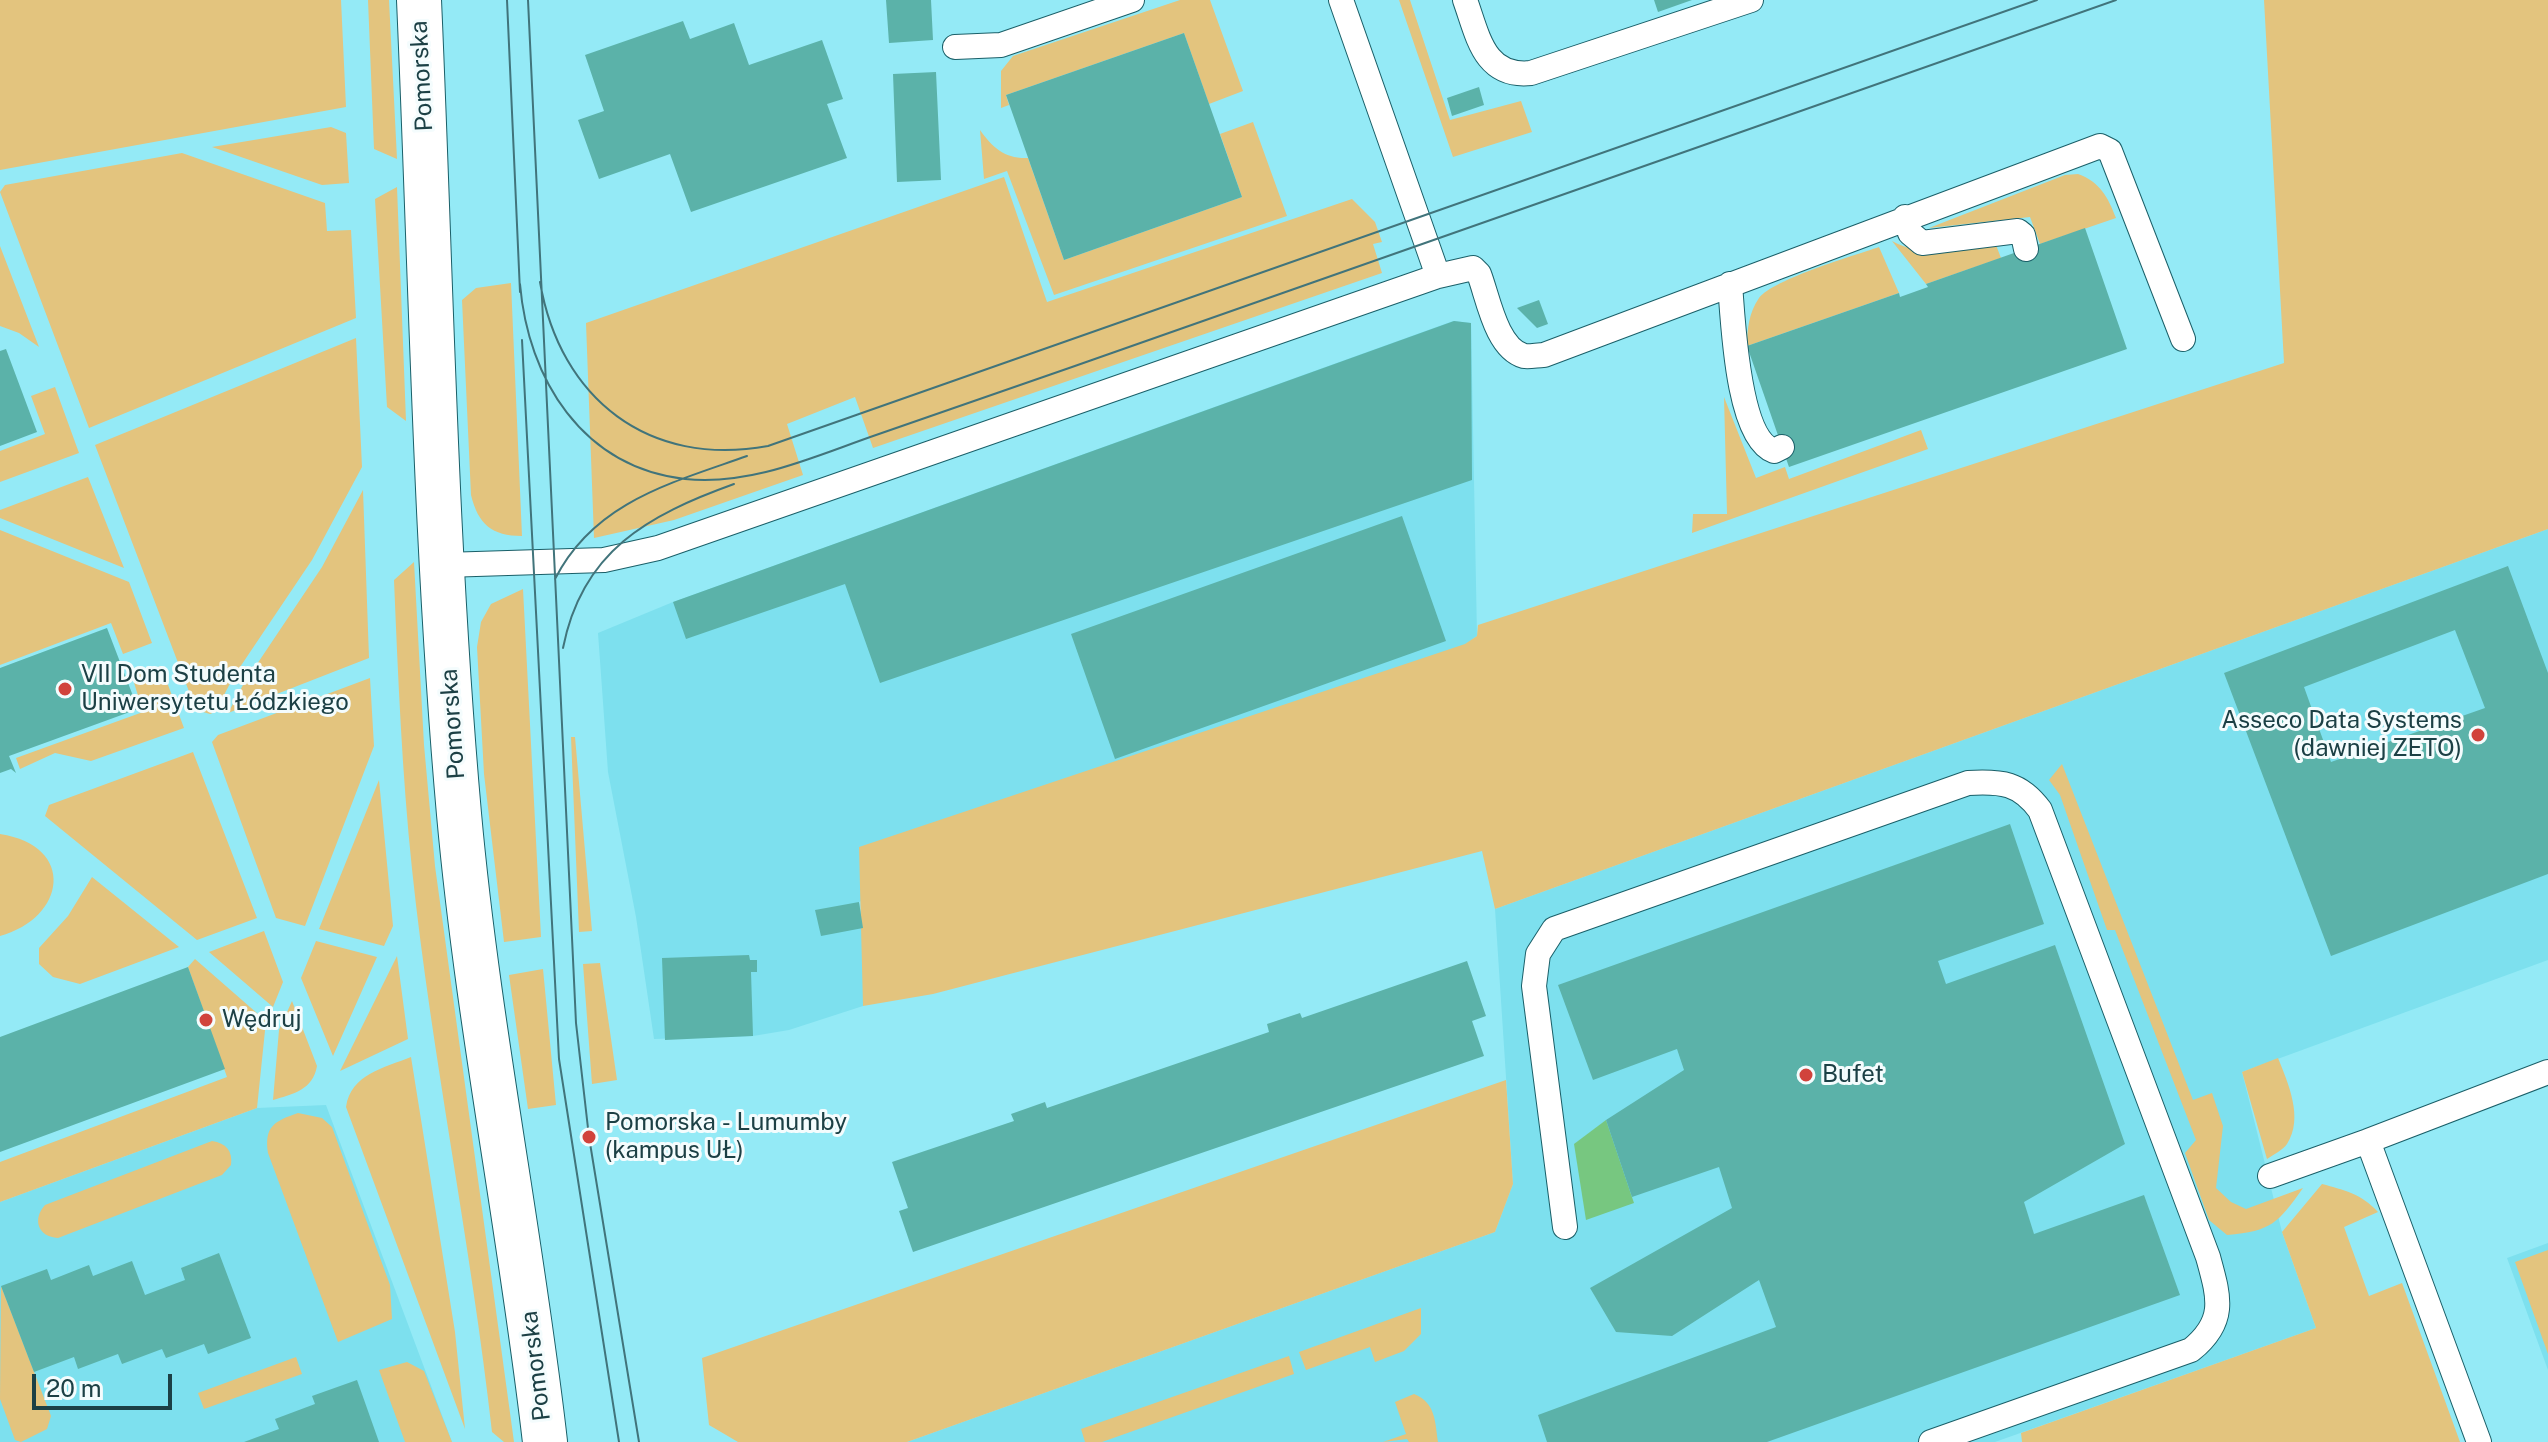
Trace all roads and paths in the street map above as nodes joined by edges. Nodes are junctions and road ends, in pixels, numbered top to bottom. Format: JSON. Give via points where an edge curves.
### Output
{"nodes":[{"id":1,"x":419,"y":0,"type":"edge"},
{"id":2,"x":1132,"y":0,"type":"edge"},
{"id":3,"x":1341,"y":0,"type":"edge"},
{"id":4,"x":1465,"y":0,"type":"edge"},
{"id":5,"x":1751,"y":0,"type":"edge"},
{"id":6,"x":955,"y":47,"type":"dead end"},
{"id":7,"x":1905,"y":217,"type":"junction"},
{"id":8,"x":2026,"y":249,"type":"dead end"},
{"id":9,"x":1438,"y":276,"type":"junction"},
{"id":10,"x":1730,"y":284,"type":"junction"},
{"id":11,"x":2183,"y":339,"type":"dead end"},
{"id":12,"x":1782,"y":447,"type":"dead end"},
{"id":13,"x":444,"y":565,"type":"junction"},
{"id":14,"x":2548,"y":1072,"type":"edge"},
{"id":15,"x":2368,"y":1141,"type":"junction"},
{"id":16,"x":2270,"y":1176,"type":"dead end"},
{"id":17,"x":1565,"y":1227,"type":"dead end"},
{"id":18,"x":545,"y":1442,"type":"edge"},
{"id":19,"x":1931,"y":1442,"type":"edge"},
{"id":20,"x":2479,"y":1442,"type":"edge"}],
"edges":[{"from":1,"to":13,"type":"street","name":"Pomorska"},
{"from":2,"to":6,"type":"lane","via":[[1001,45]]},
{"from":3,"to":9,"type":"lane"},
{"from":4,"to":5,"type":"lane","via":[[1484,53],[1492,64],[1516,75]]},
{"from":7,"to":8,"type":"lane","via":[[1910,233],[1922,243],[2018,231]]},
{"from":7,"to":10,"type":"lane"},
{"from":7,"to":11,"type":"lane","via":[[2100,146],[2110,151]]},
{"from":9,"to":10,"type":"lane","via":[[1464,268],[1479,274],[1502,335],[1525,356],[1544,355]]},
{"from":9,"to":13,"type":"lane","via":[[658,548],[604,560]]},
{"from":10,"to":12,"type":"lane","via":[[1736,364],[1758,439],[1774,451]]},
{"from":13,"to":18,"type":"street","name":"Pomorska","via":[[463,849]]},
{"from":14,"to":15,"type":"lane"},
{"from":15,"to":16,"type":"lane"},
{"from":15,"to":20,"type":"lane"},
{"from":17,"to":19,"type":"lane","via":[[1534,986],[1538,954],[1554,929],[1968,783],[1998,783],[2027,792],[2040,810],[2208,1257],[2218,1306],[2208,1334],[2191,1350]]}]}
